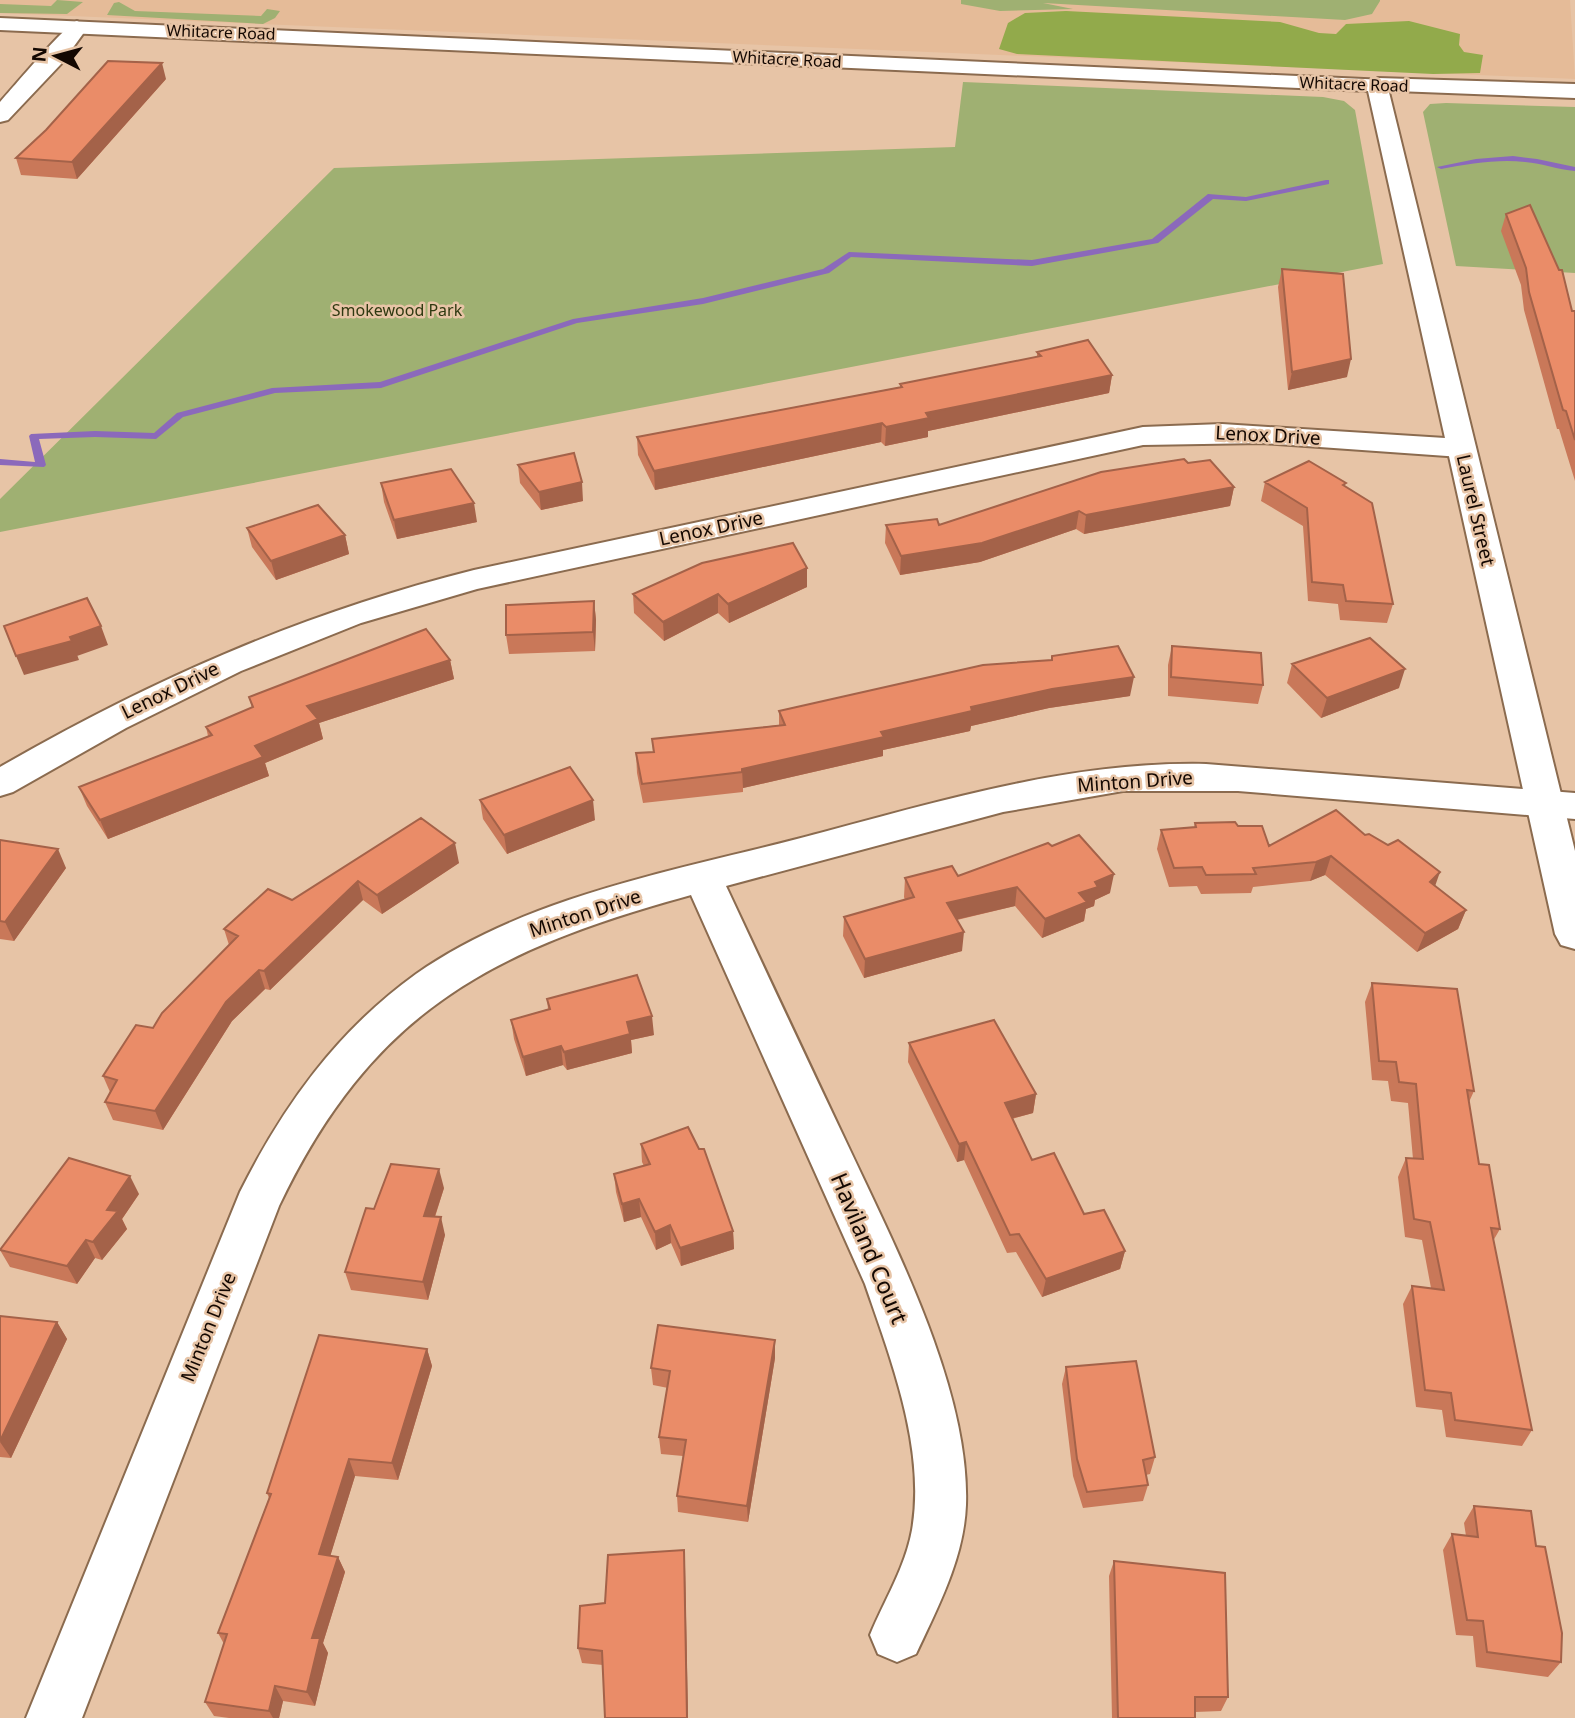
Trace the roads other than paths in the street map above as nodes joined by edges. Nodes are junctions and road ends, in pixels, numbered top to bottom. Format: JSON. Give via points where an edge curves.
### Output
{"nodes":[{"id":1,"x":0,"y":24,"type":"edge"},
{"id":2,"x":77,"y":27,"type":"junction"},
{"id":3,"x":1378,"y":85,"type":"junction"},
{"id":4,"x":1575,"y":91,"type":"edge"},
{"id":5,"x":0,"y":115,"type":"edge"},
{"id":6,"x":1461,"y":448,"type":"junction"},
{"id":7,"x":0,"y":783,"type":"edge"},
{"id":8,"x":1560,"y":805,"type":"edge"},
{"id":9,"x":703,"y":878,"type":"junction"},
{"id":10,"x":1575,"y":934,"type":"edge"},
{"id":11,"x":897,"y":1635,"type":"dead end"},
{"id":12,"x":54,"y":1718,"type":"edge"}],
"edges":[{"from":1,"to":2,"type":"street","name":"Whitacre Road"},
{"from":2,"to":3,"type":"street","name":"Whitacre Road"},
{"from":2,"to":5,"type":"street"},
{"from":3,"to":4,"type":"street","name":"Whitacre Road"},
{"from":3,"to":6,"type":"street","name":"Laurel Street"},
{"from":6,"to":7,"type":"street","name":"Lenox Drive","via":[[1250,432],[1143,436],[474,580],[402,598],[254,650],[83,734]]},
{"from":6,"to":8,"type":"street","name":"Laurel Street"},
{"from":8,"to":9,"type":"street","name":"Minton Drive","via":[[1220,777],[1121,779],[1036,791]]},
{"from":8,"to":10,"type":"street","name":"Laurel Street"},
{"from":9,"to":11,"type":"street","name":"Haviland Court","via":[[889,1284],[908,1340],[937,1467],[938,1528],[925,1576]]},
{"from":9,"to":12,"type":"street","name":"Minton Drive","via":[[577,912],[490,948],[432,984],[386,1021],[343,1063],[310,1105],[256,1206]]}]}
